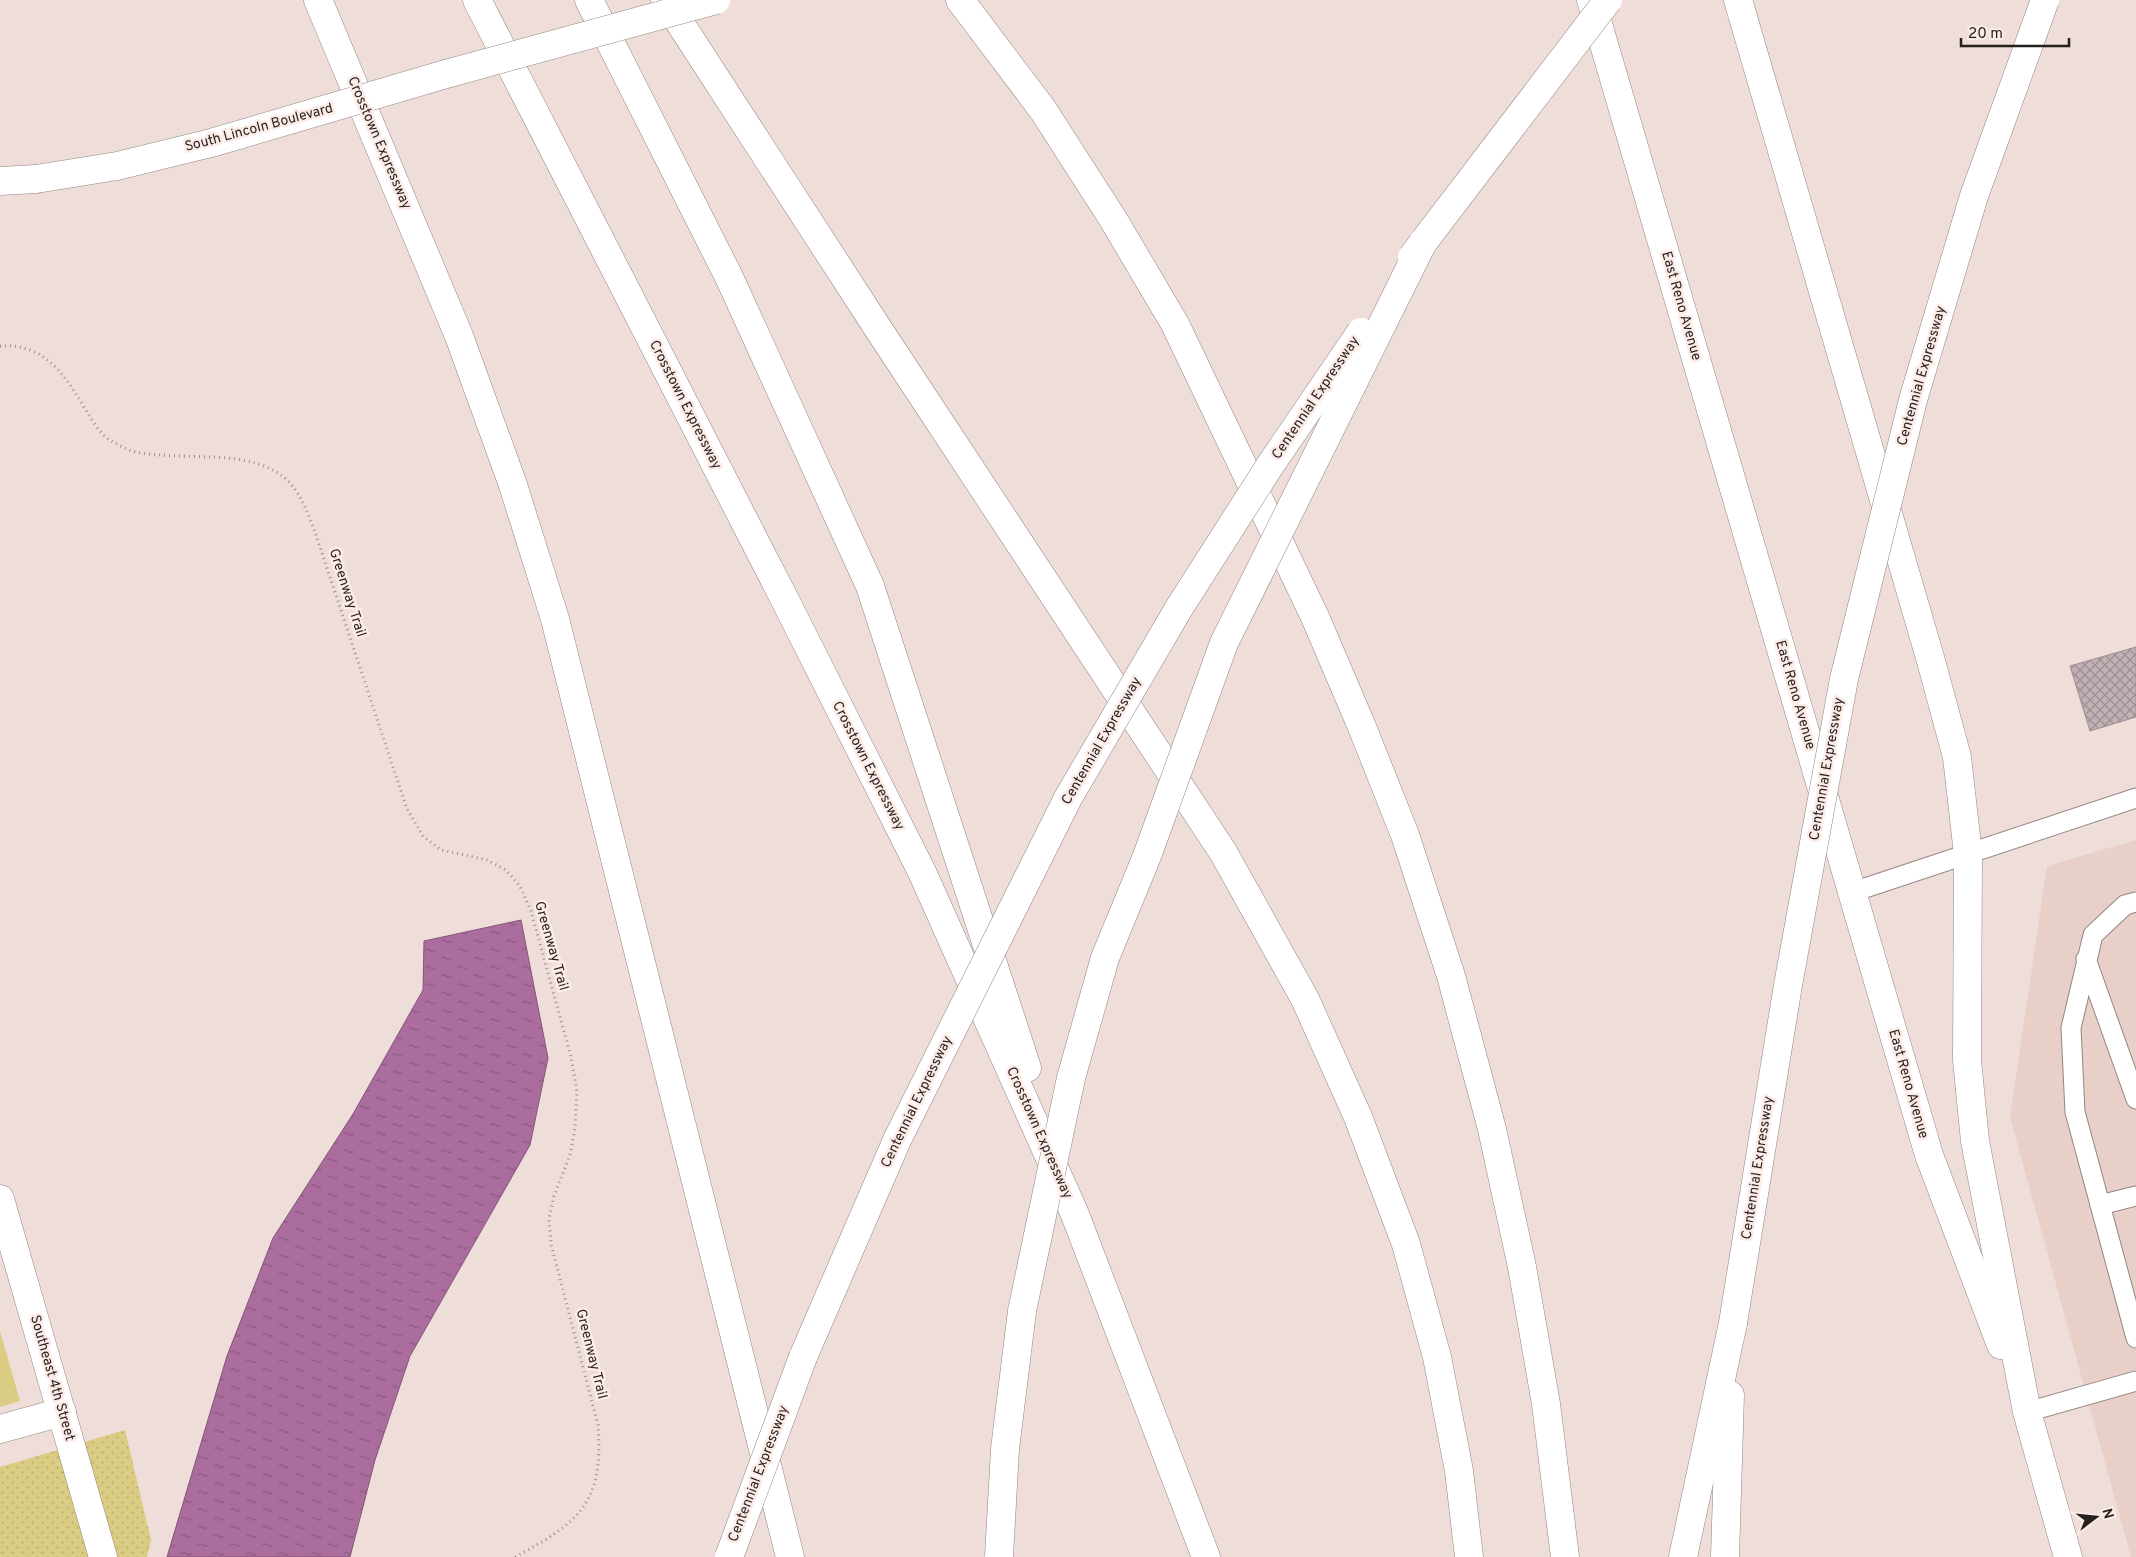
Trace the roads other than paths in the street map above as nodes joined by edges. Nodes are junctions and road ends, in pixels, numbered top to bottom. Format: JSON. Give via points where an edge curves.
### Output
{"nodes":[{"id":1,"x":318,"y":0,"type":"edge"},
{"id":2,"x":477,"y":0,"type":"edge"},
{"id":3,"x":588,"y":0,"type":"edge"},
{"id":4,"x":665,"y":0,"type":"edge"},
{"id":5,"x":716,"y":0,"type":"edge"},
{"id":6,"x":960,"y":0,"type":"edge"},
{"id":7,"x":1591,"y":0,"type":"edge"},
{"id":8,"x":1608,"y":0,"type":"edge"},
{"id":9,"x":1738,"y":0,"type":"edge"},
{"id":10,"x":2045,"y":0,"type":"edge"},
{"id":11,"x":0,"y":181,"type":"edge"},
{"id":12,"x":1423,"y":242,"type":"junction"},
{"id":13,"x":2136,"y":798,"type":"edge"},
{"id":14,"x":1968,"y":854,"type":"junction"},
{"id":15,"x":1852,"y":892,"type":"junction"},
{"id":16,"x":2136,"y":902,"type":"edge"},
{"id":17,"x":2086,"y":959,"type":"junction"},
{"id":18,"x":2136,"y":1099,"type":"edge"},
{"id":19,"x":2136,"y":1196,"type":"edge"},
{"id":20,"x":0,"y":1198,"type":"edge"},
{"id":21,"x":2100,"y":1206,"type":"junction"},
{"id":22,"x":1074,"y":1212,"type":"junction"},
{"id":23,"x":1733,"y":1323,"type":"junction"},
{"id":24,"x":2136,"y":1338,"type":"edge"},
{"id":25,"x":2136,"y":1381,"type":"edge"},
{"id":26,"x":62,"y":1412,"type":"junction"},
{"id":27,"x":2027,"y":1412,"type":"junction"},
{"id":28,"x":0,"y":1429,"type":"edge"},
{"id":29,"x":103,"y":1557,"type":"edge"},
{"id":30,"x":729,"y":1557,"type":"edge"},
{"id":31,"x":790,"y":1557,"type":"edge"},
{"id":32,"x":999,"y":1557,"type":"edge"},
{"id":33,"x":1206,"y":1557,"type":"edge"},
{"id":34,"x":1469,"y":1557,"type":"edge"},
{"id":35,"x":1564,"y":1557,"type":"edge"},
{"id":36,"x":1683,"y":1557,"type":"edge"},
{"id":37,"x":1725,"y":1557,"type":"edge"},
{"id":38,"x":2068,"y":1557,"type":"edge"}],
"edges":[{"from":1,"to":31,"type":"main road","name":"Crosstown Expressway","via":[[459,336],[514,485],[555,619]]},
{"from":2,"to":22,"type":"main road","name":"Crosstown Expressway","via":[[922,872]]},
{"from":3,"to":22,"type":"main road","via":[[729,278],[870,586]]},
{"from":4,"to":34,"type":"main road","via":[[1223,852],[1305,999],[1358,1117],[1406,1244],[1442,1386],[1459,1471]]},
{"from":5,"to":11,"type":"main road","name":"South Lincoln Boulevard","bridge":true,"via":[[211,143],[117,166],[36,179]]},
{"from":6,"to":35,"type":"main road","via":[[1043,110],[1175,324],[1315,617],[1401,826],[1451,976],[1492,1129],[1522,1268],[1546,1404]]},
{"from":7,"to":15,"type":"main road","name":"East Reno Avenue"},
{"from":8,"to":12,"type":"main road","name":"Centennial Expressway","bridge":true},
{"from":9,"to":14,"type":"main road","name":"East Reno Avenue","via":[[1934,671],[1957,757]]},
{"from":10,"to":23,"type":"main road","name":"Centennial Expressway","bridge":true,"via":[[1974,196],[1913,400],[1844,678],[1788,985]]},
{"from":12,"to":30,"type":"main road","name":"Centennial Expressway","bridge":true,"via":[[1271,464],[1179,608],[1068,798],[897,1140],[804,1357]]},
{"from":12,"to":32,"type":"main road","bridge":true,"via":[[1224,643],[1147,856],[1105,958],[1071,1078],[1022,1311],[1005,1449]]},
{"from":13,"to":14,"type":"lane"},
{"from":14,"to":15,"type":"lane"},
{"from":14,"to":27,"type":"main road","name":"East Reno Avenue","via":[[1967,1060],[1975,1141]]},
{"from":15,"to":27,"type":"main road","name":"East Reno Avenue","via":[[1929,1155]]},
{"from":16,"to":17,"type":"lane","via":[[2125,905],[2093,935]]},
{"from":17,"to":18,"type":"lane"},
{"from":17,"to":21,"type":"lane","via":[[2071,1028],[2075,1112]]},
{"from":19,"to":21,"type":"lane"},
{"from":20,"to":26,"type":"main road","name":"Southeast 4th Street"},
{"from":21,"to":24,"type":"lane"},
{"from":22,"to":33,"type":"main road","name":"Crosstown Expressway"},
{"from":23,"to":36,"type":"main road","name":"Centennial Expressway"},
{"from":23,"to":37,"type":"main road"},
{"from":25,"to":27,"type":"lane"},
{"from":26,"to":28,"type":"main road"},
{"from":26,"to":29,"type":"main road","name":"Southeast 4th Street"},
{"from":27,"to":38,"type":"main road","name":"East Reno Avenue"}]}
